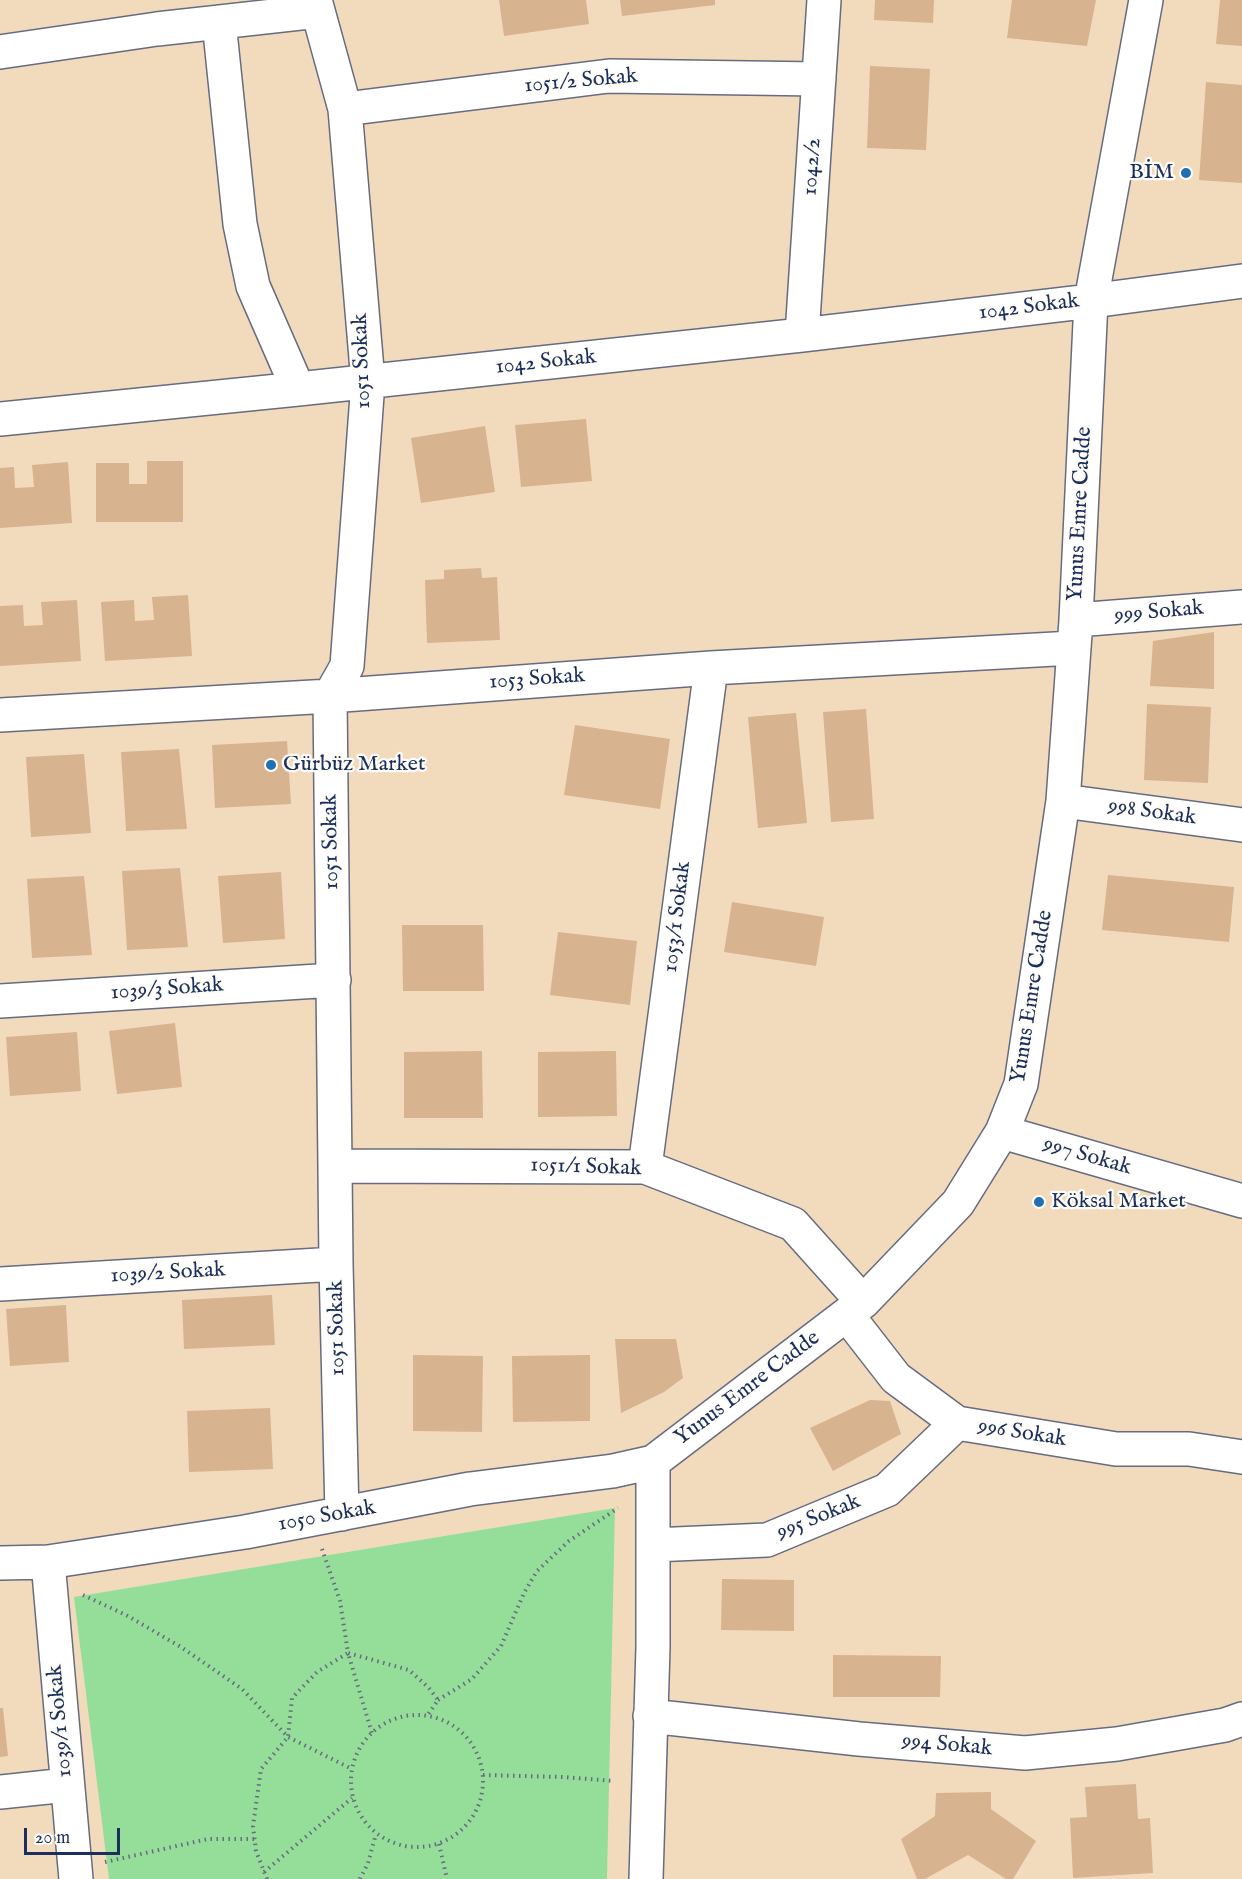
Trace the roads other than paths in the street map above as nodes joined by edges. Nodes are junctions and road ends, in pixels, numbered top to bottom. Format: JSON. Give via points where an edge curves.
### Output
{"nodes":[{"id":1,"x":824,"y":0,"type":"edge"},
{"id":2,"x":1146,"y":0,"type":"edge"},
{"id":3,"x":316,"y":6,"type":"edge"},
{"id":4,"x":219,"y":22,"type":"junction"},
{"id":5,"x":0,"y":52,"type":"edge"},
{"id":6,"x":819,"y":79,"type":"junction"},
{"id":7,"x":345,"y":109,"type":"junction"},
{"id":8,"x":1242,"y":281,"type":"edge"},
{"id":9,"x":1091,"y":301,"type":"junction"},
{"id":10,"x":802,"y":335,"type":"junction"},
{"id":11,"x":368,"y":382,"type":"junction"},
{"id":12,"x":298,"y":389,"type":"junction"},
{"id":13,"x":0,"y":419,"type":"edge"},
{"id":14,"x":1242,"y":607,"type":"edge"},
{"id":15,"x":1075,"y":634,"type":"junction"},
{"id":16,"x":711,"y":668,"type":"junction"},
{"id":17,"x":330,"y":696,"type":"junction"},
{"id":18,"x":0,"y":715,"type":"edge"},
{"id":19,"x":1063,"y":801,"type":"junction"},
{"id":20,"x":1242,"y":825,"type":"edge"},
{"id":21,"x":334,"y":980,"type":"junction"},
{"id":22,"x":0,"y":1001,"type":"edge"},
{"id":23,"x":1002,"y":1132,"type":"junction"},
{"id":24,"x":336,"y":1166,"type":"junction"},
{"id":25,"x":645,"y":1167,"type":"junction"},
{"id":26,"x":1242,"y":1202,"type":"edge"},
{"id":27,"x":336,"y":1264,"type":"junction"},
{"id":28,"x":0,"y":1284,"type":"edge"},
{"id":29,"x":855,"y":1308,"type":"junction"},
{"id":30,"x":957,"y":1423,"type":"junction"},
{"id":31,"x":1242,"y":1456,"type":"edge"},
{"id":32,"x":652,"y":1462,"type":"junction"},
{"id":33,"x":342,"y":1514,"type":"junction"},
{"id":34,"x":652,"y":1545,"type":"junction"},
{"id":35,"x":48,"y":1562,"type":"junction"},
{"id":36,"x":0,"y":1563,"type":"edge"},
{"id":37,"x":650,"y":1716,"type":"junction"},
{"id":38,"x":1242,"y":1719,"type":"edge"},
{"id":39,"x":67,"y":1785,"type":"junction"},
{"id":40,"x":0,"y":1792,"type":"edge"},
{"id":41,"x":89,"y":1871,"type":"edge"},
{"id":42,"x":646,"y":1879,"type":"edge"}],
"edges":[{"from":1,"to":6,"type":"street","name":"1042/2"},
{"from":2,"to":9,"type":"street","name":"Yunus Emre Cadde"},
{"from":3,"to":4,"type":"street"},
{"from":3,"to":7,"type":"street","name":"1051 Sokak"},
{"from":4,"to":5,"type":"street"},
{"from":4,"to":12,"type":"street","via":[[237,203],[253,286]]},
{"from":6,"to":7,"type":"street","name":"1051/2 Sokak","via":[[609,76]]},
{"from":6,"to":10,"type":"street","name":"1042/2"},
{"from":7,"to":11,"type":"street","name":"1051 Sokak"},
{"from":8,"to":9,"type":"street","name":"1042 Sokak"},
{"from":9,"to":10,"type":"street","name":"1042 Sokak"},
{"from":9,"to":15,"type":"street","name":"Yunus Emre Cadde"},
{"from":10,"to":11,"type":"street","name":"1042 Sokak"},
{"from":11,"to":12,"type":"street","name":"1042 Sokak"},
{"from":11,"to":17,"type":"street","name":"1051 Sokak","via":[[347,666]]},
{"from":12,"to":13,"type":"street","name":"1042 Sokak"},
{"from":14,"to":15,"type":"street","name":"999 Sokak"},
{"from":15,"to":16,"type":"street","name":"1053 Sokak"},
{"from":15,"to":19,"type":"street","name":"Yunus Emre Cadde"},
{"from":16,"to":17,"type":"street","name":"1053 Sokak"},
{"from":16,"to":25,"type":"street","name":"1053/1 Sokak"},
{"from":17,"to":18,"type":"street","name":"1053 Sokak"},
{"from":17,"to":21,"type":"street","name":"1051 Sokak"},
{"from":19,"to":20,"type":"street","name":"998 Sokak"},
{"from":19,"to":23,"type":"street","name":"Yunus Emre Cadde","via":[[1022,1084]]},
{"from":21,"to":22,"type":"street","name":"1039/3 Sokak"},
{"from":21,"to":24,"type":"street","name":"1051 Sokak"},
{"from":23,"to":26,"type":"street","name":"997 Sokak"},
{"from":23,"to":29,"type":"street","name":"Yunus Emre Cadde","via":[[958,1203]]},
{"from":24,"to":25,"type":"street","name":"1051/1 Sokak"},
{"from":24,"to":27,"type":"street","name":"1051 Sokak"},
{"from":25,"to":29,"type":"street","name":"1051/1 Sokak","via":[[792,1224]]},
{"from":27,"to":28,"type":"street","name":"1039/2 Sokak"},
{"from":27,"to":33,"type":"street","name":"1051 Sokak"},
{"from":29,"to":30,"type":"street","name":"996 Sokak","via":[[896,1378]]},
{"from":29,"to":32,"type":"street","name":"Yunus Emre Cadde"},
{"from":30,"to":31,"type":"street","name":"996 Sokak","via":[[1116,1449],[1189,1449]]},
{"from":30,"to":34,"type":"street","name":"995 Sokak","via":[[887,1490],[767,1540]]},
{"from":32,"to":33,"type":"street","name":"1050 Sokak","via":[[613,1471],[470,1489]]},
{"from":32,"to":34,"type":"street","name":"Yunus Emre Cadde"},
{"from":33,"to":35,"type":"street","name":"1050 Sokak"},
{"from":34,"to":37,"type":"street","name":"Yunus Emre Cadde"},
{"from":35,"to":36,"type":"street","name":"1050 Sokak"},
{"from":35,"to":39,"type":"street","name":"1039/1 Sokak"},
{"from":37,"to":38,"type":"street","name":"994 Sokak","via":[[1025,1753],[1117,1744]]},
{"from":37,"to":42,"type":"street","name":"Yunus Emre Cadde"},
{"from":39,"to":40,"type":"street"},
{"from":39,"to":41,"type":"street","name":"1039/1 Sokak"}]}
